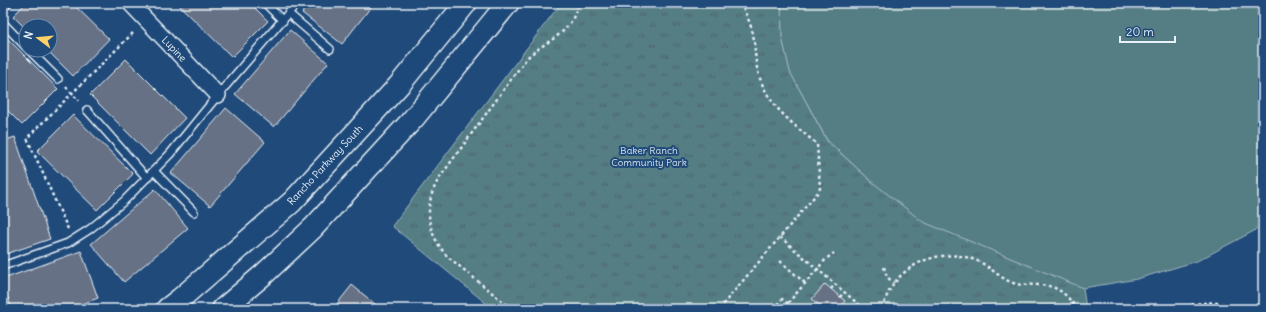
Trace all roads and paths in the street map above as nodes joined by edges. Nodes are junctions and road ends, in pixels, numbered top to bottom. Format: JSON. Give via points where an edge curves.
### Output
{"nodes":[{"id":1,"x":8,"y":3,"type":"edge"},
{"id":2,"x":130,"y":3,"type":"edge"},
{"id":3,"x":265,"y":3,"type":"edge"},
{"id":4,"x":297,"y":3,"type":"edge"},
{"id":5,"x":466,"y":3,"type":"edge"},
{"id":6,"x":508,"y":3,"type":"edge"},
{"id":7,"x":579,"y":3,"type":"edge"},
{"id":8,"x":740,"y":3,"type":"edge"},
{"id":9,"x":3,"y":8,"type":"edge"},
{"id":10,"x":289,"y":14,"type":"junction"},
{"id":11,"x":146,"y":20,"type":"junction"},
{"id":12,"x":283,"y":21,"type":"junction"},
{"id":13,"x":3,"y":24,"type":"edge"},
{"id":14,"x":18,"y":39,"type":"edge"},
{"id":15,"x":330,"y":49,"type":"dead end"},
{"id":16,"x":37,"y":58,"type":"edge"},
{"id":17,"x":58,"y":79,"type":"joint"},
{"id":18,"x":72,"y":93,"type":"junction"},
{"id":19,"x":218,"y":95,"type":"junction"},
{"id":20,"x":87,"y":110,"type":"joint"},
{"id":21,"x":154,"y":171,"type":"junction"},
{"id":22,"x":147,"y":178,"type":"junction"},
{"id":23,"x":194,"y":212,"type":"dead end"},
{"id":24,"x":780,"y":237,"type":"junction"},
{"id":25,"x":73,"y":240,"type":"junction"},
{"id":26,"x":834,"y":252,"type":"dead end"},
{"id":27,"x":780,"y":262,"type":"dead end"},
{"id":28,"x":3,"y":266,"type":"edge"},
{"id":29,"x":884,"y":267,"type":"dead end"},
{"id":30,"x":817,"y":269,"type":"junction"},
{"id":31,"x":805,"y":283,"type":"junction"},
{"id":32,"x":894,"y":283,"type":"junction"},
{"id":33,"x":835,"y":284,"type":"junction"},
{"id":34,"x":831,"y":289,"type":"dead end"},
{"id":35,"x":844,"y":292,"type":"junction"},
{"id":36,"x":840,"y":297,"type":"dead end"},
{"id":37,"x":3,"y":302,"type":"edge"},
{"id":38,"x":788,"y":303,"type":"junction"},
{"id":39,"x":861,"y":308,"type":"edge"},
{"id":40,"x":6,"y":309,"type":"edge"},
{"id":41,"x":167,"y":309,"type":"edge"},
{"id":42,"x":223,"y":309,"type":"edge"},
{"id":43,"x":512,"y":309,"type":"edge"},
{"id":44,"x":719,"y":309,"type":"edge"},
{"id":45,"x":773,"y":309,"type":"edge"},
{"id":46,"x":793,"y":309,"type":"edge"},
{"id":47,"x":883,"y":309,"type":"edge"},
{"id":48,"x":1077,"y":309,"type":"edge"},
{"id":49,"x":1180,"y":309,"type":"edge"},
{"id":50,"x":1237,"y":309,"type":"edge"}],
"edges":[{"from":1,"to":9,"type":"lane"},
{"from":2,"to":11,"type":"street","name":"Lupine"},
{"from":3,"to":12,"type":"lane"},
{"from":4,"to":10,"type":"lane"},
{"from":5,"to":41,"type":"street","name":"Rancho Parkway South","via":[[400,84],[292,202]]},
{"from":6,"to":42,"type":"street","via":[[413,119],[313,228]]},
{"from":7,"to":43,"type":"path","via":[[569,24],[526,59],[440,177],[429,206],[434,239],[442,251]]},
{"from":8,"to":24,"type":"path","via":[[751,26],[757,67],[764,89],[786,119],[817,144],[819,191]]},
{"from":10,"to":12,"type":"lane"},
{"from":10,"to":15,"type":"lane"},
{"from":11,"to":18,"type":"path"},
{"from":11,"to":19,"type":"street","name":"Lupine"},
{"from":12,"to":19,"type":"lane"},
{"from":13,"to":14,"type":"lane"},
{"from":16,"to":17,"type":"lane"},
{"from":17,"to":18,"type":"path"},
{"from":18,"to":20,"type":"path"},
{"from":18,"to":25,"type":"path","via":[[27,138]]},
{"from":19,"to":21,"type":"lane"},
{"from":20,"to":22,"type":"lane"},
{"from":21,"to":22,"type":"lane"},
{"from":21,"to":23,"type":"lane"},
{"from":22,"to":25,"type":"lane","via":[[124,201]]},
{"from":24,"to":30,"type":"path"},
{"from":24,"to":44,"type":"path"},
{"from":25,"to":28,"type":"lane"},
{"from":26,"to":30,"type":"path"},
{"from":27,"to":31,"type":"path"},
{"from":29,"to":32,"type":"path","via":[[887,277]]},
{"from":30,"to":31,"type":"path"},
{"from":30,"to":33,"type":"path"},
{"from":31,"to":38,"type":"path"},
{"from":32,"to":47,"type":"path"},
{"from":32,"to":48,"type":"path","via":[[919,262],[954,254],[985,264],[1011,283],[1051,286],[1069,297]]},
{"from":33,"to":34,"type":"path"},
{"from":33,"to":35,"type":"path"},
{"from":35,"to":36,"type":"path"},
{"from":35,"to":39,"type":"path"},
{"from":37,"to":40,"type":"lane"},
{"from":38,"to":45,"type":"path","via":[[782,299]]},
{"from":38,"to":46,"type":"path"},
{"from":49,"to":50,"type":"path","via":[[1211,302]]}]}
